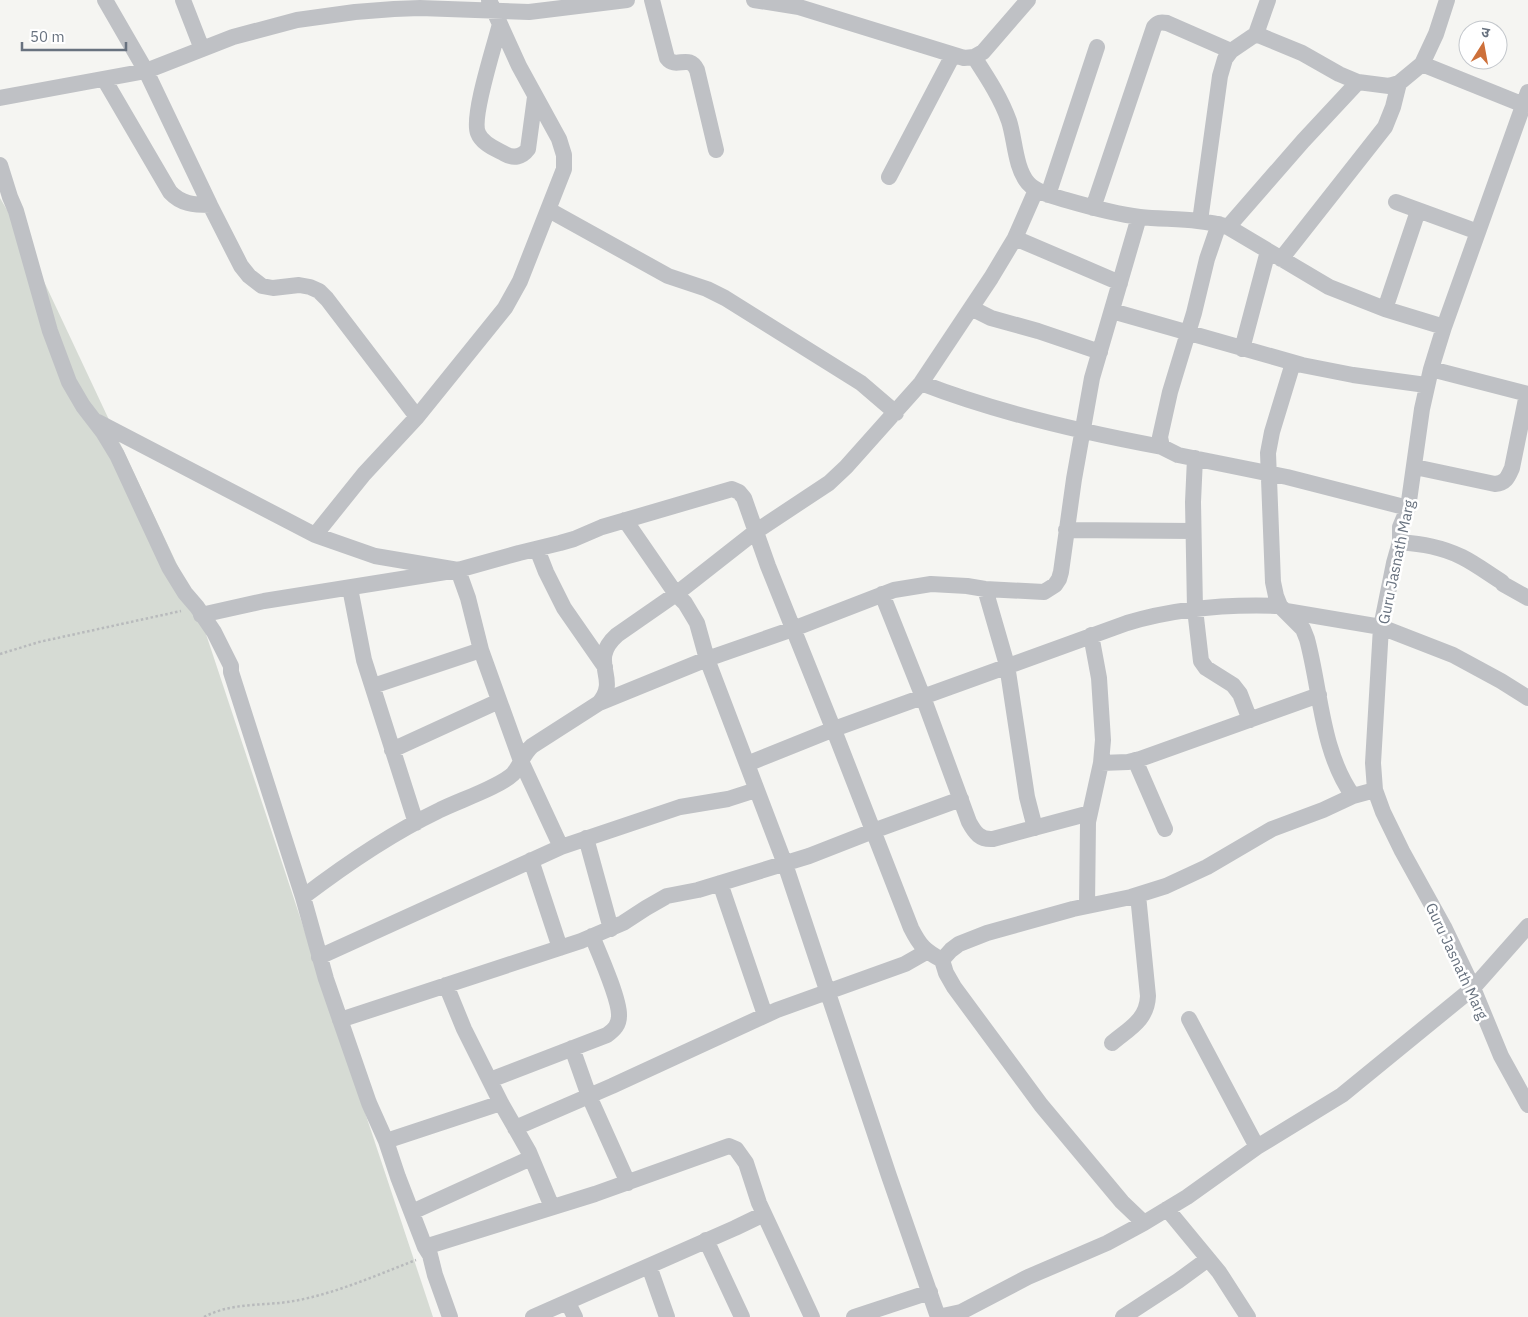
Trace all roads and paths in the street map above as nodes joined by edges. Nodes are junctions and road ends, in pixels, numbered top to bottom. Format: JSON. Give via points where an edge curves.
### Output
{"nodes":[{"id":1,"x":105,"y":0,"type":"edge"},
{"id":2,"x":183,"y":0,"type":"edge"},
{"id":3,"x":627,"y":0,"type":"edge"},
{"id":4,"x":652,"y":0,"type":"edge"},
{"id":5,"x":754,"y":0,"type":"edge"},
{"id":6,"x":1028,"y":0,"type":"edge"},
{"id":7,"x":1268,"y":0,"type":"edge"},
{"id":8,"x":1447,"y":0,"type":"edge"},
{"id":9,"x":494,"y":12,"type":"edge"},
{"id":10,"x":1256,"y":34,"type":"junction"},
{"id":11,"x":1097,"y":47,"type":"dead end"},
{"id":12,"x":202,"y":49,"type":"junction"},
{"id":13,"x":1231,"y":51,"type":"junction"},
{"id":14,"x":953,"y":55,"type":"junction"},
{"id":15,"x":974,"y":57,"type":"junction"},
{"id":16,"x":1422,"y":64,"type":"junction"},
{"id":17,"x":146,"y":71,"type":"junction"},
{"id":18,"x":104,"y":79,"type":"junction"},
{"id":19,"x":1358,"y":82,"type":"junction"},
{"id":20,"x":1398,"y":83,"type":"junction"},
{"id":21,"x":535,"y":96,"type":"junction"},
{"id":22,"x":0,"y":98,"type":"edge"},
{"id":23,"x":1526,"y":99,"type":"edge"},
{"id":24,"x":1523,"y":124,"type":"edge"},
{"id":25,"x":716,"y":150,"type":"dead end"},
{"id":26,"x":0,"y":165,"type":"edge"},
{"id":27,"x":889,"y":177,"type":"dead end"},
{"id":28,"x":1042,"y":192,"type":"junction"},
{"id":29,"x":1396,"y":202,"type":"dead end"},
{"id":30,"x":210,"y":205,"type":"junction"},
{"id":31,"x":1093,"y":208,"type":"junction"},
{"id":32,"x":549,"y":210,"type":"junction"},
{"id":33,"x":1418,"y":211,"type":"junction"},
{"id":34,"x":1139,"y":217,"type":"junction"},
{"id":35,"x":1200,"y":221,"type":"junction"},
{"id":36,"x":1223,"y":226,"type":"junction"},
{"id":37,"x":1478,"y":232,"type":"junction"},
{"id":38,"x":1015,"y":238,"type":"junction"},
{"id":39,"x":1275,"y":255,"type":"junction"},
{"id":40,"x":1120,"y":283,"type":"junction"},
{"id":41,"x":971,"y":308,"type":"junction"},
{"id":42,"x":1385,"y":309,"type":"junction"},
{"id":43,"x":1112,"y":311,"type":"junction"},
{"id":44,"x":1444,"y":326,"type":"junction"},
{"id":45,"x":1188,"y":333,"type":"junction"},
{"id":46,"x":1242,"y":349,"type":"junction"},
{"id":47,"x":1100,"y":352,"type":"junction"},
{"id":48,"x":1293,"y":363,"type":"junction"},
{"id":49,"x":1428,"y":377,"type":"junction"},
{"id":50,"x":921,"y":383,"type":"junction"},
{"id":51,"x":1528,"y":394,"type":"edge"},
{"id":52,"x":896,"y":413,"type":"junction"},
{"id":53,"x":417,"y":417,"type":"junction"},
{"id":54,"x":92,"y":419,"type":"junction"},
{"id":55,"x":1082,"y":430,"type":"junction"},
{"id":56,"x":1162,"y":447,"type":"junction"},
{"id":57,"x":1195,"y":458,"type":"junction"},
{"id":58,"x":1415,"y":468,"type":"junction"},
{"id":59,"x":1268,"y":474,"type":"junction"},
{"id":60,"x":1408,"y":508,"type":"junction"},
{"id":61,"x":625,"y":520,"type":"junction"},
{"id":62,"x":1066,"y":530,"type":"junction"},
{"id":63,"x":1193,"y":531,"type":"junction"},
{"id":64,"x":755,"y":532,"type":"junction"},
{"id":65,"x":315,"y":535,"type":"junction"},
{"id":66,"x":1400,"y":542,"type":"junction"},
{"id":67,"x":537,"y":549,"type":"junction"},
{"id":68,"x":458,"y":570,"type":"junction"},
{"id":69,"x":350,"y":588,"type":"junction"},
{"id":70,"x":985,"y":589,"type":"junction"},
{"id":71,"x":676,"y":594,"type":"junction"},
{"id":72,"x":882,"y":594,"type":"junction"},
{"id":73,"x":1528,"y":598,"type":"edge"},
{"id":74,"x":1195,"y":609,"type":"junction"},
{"id":75,"x":1283,"y":609,"type":"junction"},
{"id":76,"x":199,"y":611,"type":"junction"},
{"id":77,"x":1381,"y":627,"type":"junction"},
{"id":78,"x":793,"y":629,"type":"junction"},
{"id":79,"x":1091,"y":635,"type":"junction"},
{"id":80,"x":481,"y":650,"type":"junction"},
{"id":81,"x":0,"y":654,"type":"edge"},
{"id":82,"x":707,"y":659,"type":"junction"},
{"id":83,"x":1007,"y":666,"type":"junction"},
{"id":84,"x":605,"y":667,"type":"junction"},
{"id":85,"x":373,"y":686,"type":"junction"},
{"id":86,"x":1319,"y":695,"type":"junction"},
{"id":87,"x":923,"y":697,"type":"junction"},
{"id":88,"x":1528,"y":698,"type":"edge"},
{"id":89,"x":499,"y":701,"type":"junction"},
{"id":90,"x":599,"y":704,"type":"junction"},
{"id":91,"x":1250,"y":720,"type":"junction"},
{"id":92,"x":834,"y":729,"type":"junction"},
{"id":93,"x":392,"y":750,"type":"junction"},
{"id":94,"x":1135,"y":760,"type":"junction"},
{"id":95,"x":521,"y":761,"type":"junction"},
{"id":96,"x":1101,"y":763,"type":"junction"},
{"id":97,"x":746,"y":764,"type":"junction"},
{"id":98,"x":756,"y":790,"type":"junction"},
{"id":99,"x":1375,"y":790,"type":"junction"},
{"id":100,"x":1353,"y":796,"type":"junction"},
{"id":101,"x":961,"y":799,"type":"junction"},
{"id":102,"x":1090,"y":813,"type":"junction"},
{"id":103,"x":416,"y":823,"type":"junction"},
{"id":104,"x":1035,"y":828,"type":"junction"},
{"id":105,"x":1165,"y":829,"type":"dead end"},
{"id":106,"x":873,"y":831,"type":"junction"},
{"id":107,"x":586,"y":838,"type":"junction"},
{"id":108,"x":561,"y":847,"type":"junction"},
{"id":109,"x":531,"y":860,"type":"junction"},
{"id":110,"x":785,"y":864,"type":"junction"},
{"id":111,"x":720,"y":883,"type":"junction"},
{"id":112,"x":1138,"y":895,"type":"junction"},
{"id":113,"x":303,"y":897,"type":"junction"},
{"id":114,"x":1087,"y":906,"type":"junction"},
{"id":115,"x":611,"y":929,"type":"junction"},
{"id":116,"x":1525,"y":934,"type":"edge"},
{"id":117,"x":592,"y":936,"type":"junction"},
{"id":118,"x":560,"y":948,"type":"junction"},
{"id":119,"x":926,"y":952,"type":"junction"},
{"id":120,"x":319,"y":957,"type":"junction"},
{"id":121,"x":942,"y":960,"type":"junction"},
{"id":122,"x":446,"y":985,"type":"junction"},
{"id":123,"x":1473,"y":988,"type":"junction"},
{"id":124,"x":828,"y":991,"type":"junction"},
{"id":125,"x":765,"y":1015,"type":"junction"},
{"id":126,"x":1189,"y":1019,"type":"dead end"},
{"id":127,"x":340,"y":1020,"type":"junction"},
{"id":128,"x":1112,"y":1043,"type":"dead end"},
{"id":129,"x":572,"y":1048,"type":"junction"},
{"id":130,"x":490,"y":1080,"type":"junction"},
{"id":131,"x":589,"y":1096,"type":"junction"},
{"id":132,"x":500,"y":1103,"type":"junction"},
{"id":133,"x":1528,"y":1105,"type":"edge"},
{"id":134,"x":515,"y":1128,"type":"junction"},
{"id":135,"x":386,"y":1141,"type":"junction"},
{"id":136,"x":1257,"y":1147,"type":"junction"},
{"id":137,"x":531,"y":1158,"type":"junction"},
{"id":138,"x":628,"y":1183,"type":"junction"},
{"id":139,"x":552,"y":1207,"type":"junction"},
{"id":140,"x":1167,"y":1209,"type":"junction"},
{"id":141,"x":412,"y":1212,"type":"junction"},
{"id":142,"x":764,"y":1214,"type":"junction"},
{"id":143,"x":1144,"y":1223,"type":"junction"},
{"id":144,"x":706,"y":1240,"type":"junction"},
{"id":145,"x":427,"y":1251,"type":"junction"},
{"id":146,"x":1208,"y":1259,"type":"junction"},
{"id":147,"x":649,"y":1266,"type":"junction"},
{"id":148,"x":930,"y":1292,"type":"junction"},
{"id":149,"x":571,"y":1310,"type":"edge"},
{"id":150,"x":805,"y":1315,"type":"edge"},
{"id":151,"x":204,"y":1317,"type":"edge"},
{"id":152,"x":450,"y":1317,"type":"edge"},
{"id":153,"x":533,"y":1317,"type":"edge"},
{"id":154,"x":667,"y":1317,"type":"edge"},
{"id":155,"x":742,"y":1317,"type":"edge"},
{"id":156,"x":854,"y":1317,"type":"edge"},
{"id":157,"x":938,"y":1317,"type":"edge"},
{"id":158,"x":1123,"y":1317,"type":"edge"},
{"id":159,"x":1248,"y":1317,"type":"edge"}],
"edges":[{"from":1,"to":17,"type":"street"},
{"from":2,"to":12,"type":"street"},
{"from":3,"to":9,"type":"street","via":[[547,11]]},
{"from":4,"to":25,"type":"street","via":[[667,58],[674,63],[691,62],[697,70]]},
{"from":5,"to":14,"type":"street","via":[[799,7]]},
{"from":6,"to":15,"type":"street","via":[[983,52]]},
{"from":7,"to":10,"type":"street"},
{"from":8,"to":16,"type":"street"},
{"from":9,"to":12,"type":"street","via":[[420,8],[355,12],[282,23]]},
{"from":9,"to":21,"type":"street"},
{"from":9,"to":21,"type":"street","via":[[477,111],[477,133],[484,142],[508,156],[523,155],[528,149]]},
{"from":10,"to":13,"type":"street"},
{"from":10,"to":19,"type":"street"},
{"from":11,"to":28,"type":"street"},
{"from":12,"to":17,"type":"street"},
{"from":13,"to":31,"type":"street","via":[[1167,23],[1157,23]]},
{"from":13,"to":35,"type":"street","via":[[1220,76]]},
{"from":14,"to":15,"type":"street"},
{"from":14,"to":27,"type":"street"},
{"from":15,"to":28,"type":"street","via":[[1009,120],[1020,169],[1027,182]]},
{"from":16,"to":20,"type":"street"},
{"from":16,"to":23,"type":"street"},
{"from":17,"to":18,"type":"street"},
{"from":17,"to":30,"type":"street"},
{"from":18,"to":22,"type":"street"},
{"from":18,"to":30,"type":"street","via":[[170,192],[184,203]]},
{"from":19,"to":20,"type":"street","via":[[1389,86]]},
{"from":19,"to":36,"type":"street"},
{"from":20,"to":39,"type":"street","via":[[1386,127]]},
{"from":21,"to":32,"type":"street","via":[[559,139],[564,155],[564,169]]},
{"from":23,"to":24,"type":"street","name":"Guru Jasnath Marg"},
{"from":24,"to":37,"type":"street","name":"Guru Jasnath Marg"},
{"from":26,"to":54,"type":"street","via":[[69,382]]},
{"from":28,"to":31,"type":"street"},
{"from":28,"to":38,"type":"street"},
{"from":29,"to":33,"type":"street"},
{"from":30,"to":53,"type":"street","via":[[236,258],[249,276],[262,286],[299,285],[319,292]]},
{"from":31,"to":34,"type":"street"},
{"from":32,"to":52,"type":"street","via":[[668,276],[725,298],[861,383]]},
{"from":32,"to":53,"type":"street","via":[[520,281],[505,308]]},
{"from":33,"to":37,"type":"street"},
{"from":33,"to":42,"type":"street"},
{"from":34,"to":35,"type":"street"},
{"from":34,"to":40,"type":"street"},
{"from":35,"to":36,"type":"street"},
{"from":36,"to":39,"type":"street"},
{"from":36,"to":45,"type":"street","via":[[1207,259]]},
{"from":37,"to":44,"type":"street","name":"Guru Jasnath Marg"},
{"from":38,"to":40,"type":"street"},
{"from":38,"to":41,"type":"street"},
{"from":39,"to":42,"type":"street","via":[[1329,287]]},
{"from":39,"to":46,"type":"street"},
{"from":40,"to":43,"type":"street"},
{"from":41,"to":47,"type":"street","via":[[991,318]]},
{"from":41,"to":50,"type":"street"},
{"from":42,"to":44,"type":"street"},
{"from":43,"to":45,"type":"street"},
{"from":43,"to":47,"type":"street"},
{"from":44,"to":49,"type":"street","name":"Guru Jasnath Marg"},
{"from":45,"to":46,"type":"street"},
{"from":45,"to":56,"type":"street","via":[[1170,392],[1160,437]]},
{"from":46,"to":48,"type":"street"},
{"from":47,"to":55,"type":"street"},
{"from":48,"to":49,"type":"street","via":[[1345,374]]},
{"from":48,"to":59,"type":"street","via":[[1272,432]]},
{"from":49,"to":51,"type":"street"},
{"from":49,"to":58,"type":"street","name":"Guru Jasnath Marg"},
{"from":50,"to":52,"type":"street"},
{"from":50,"to":55,"type":"street","via":[[972,401]]},
{"from":51,"to":58,"type":"street","via":[[1512,468],[1501,484]]},
{"from":52,"to":64,"type":"street","via":[[829,483]]},
{"from":53,"to":65,"type":"street","via":[[364,474]]},
{"from":54,"to":65,"type":"street"},
{"from":54,"to":76,"type":"street","via":[[117,455],[176,580]]},
{"from":55,"to":56,"type":"street"},
{"from":55,"to":62,"type":"street"},
{"from":56,"to":57,"type":"street","via":[[1178,455]]},
{"from":57,"to":59,"type":"street"},
{"from":57,"to":63,"type":"street"},
{"from":58,"to":60,"type":"street","name":"Guru Jasnath Marg"},
{"from":59,"to":60,"type":"street"},
{"from":59,"to":75,"type":"street","via":[[1273,582]]},
{"from":60,"to":66,"type":"street","name":"Guru Jasnath Marg","via":[[1400,527]]},
{"from":61,"to":64,"type":"street","via":[[732,489],[744,498]]},
{"from":61,"to":67,"type":"street"},
{"from":61,"to":71,"type":"street"},
{"from":62,"to":63,"type":"street"},
{"from":62,"to":70,"type":"street","via":[[1061,572],[1055,585],[1044,592]]},
{"from":63,"to":74,"type":"street"},
{"from":64,"to":71,"type":"street"},
{"from":64,"to":78,"type":"street"},
{"from":65,"to":68,"type":"street","via":[[375,556]]},
{"from":66,"to":73,"type":"street","via":[[1432,546],[1462,557]]},
{"from":66,"to":77,"type":"street","name":"Guru Jasnath Marg"},
{"from":67,"to":68,"type":"street"},
{"from":67,"to":84,"type":"street","via":[[564,608]]},
{"from":68,"to":69,"type":"street"},
{"from":68,"to":80,"type":"street"},
{"from":69,"to":76,"type":"street"},
{"from":69,"to":85,"type":"street","via":[[364,660]]},
{"from":70,"to":72,"type":"street","via":[[931,584]]},
{"from":70,"to":83,"type":"street"},
{"from":71,"to":82,"type":"street","via":[[696,623]]},
{"from":71,"to":84,"type":"street","via":[[609,642],[603,657]]},
{"from":72,"to":78,"type":"street"},
{"from":72,"to":87,"type":"street"},
{"from":74,"to":75,"type":"street","via":[[1235,605]]},
{"from":74,"to":79,"type":"street","via":[[1139,619]]},
{"from":74,"to":91,"type":"street","via":[[1201,660],[1206,668],[1233,685]]},
{"from":75,"to":77,"type":"street"},
{"from":75,"to":86,"type":"street","via":[[1303,629]]},
{"from":76,"to":81,"type":"path","via":[[39,642]]},
{"from":76,"to":113,"type":"street","via":[[231,666]]},
{"from":77,"to":88,"type":"street","via":[[1453,655]]},
{"from":77,"to":99,"type":"street","name":"Guru Jasnath Marg","via":[[1373,763]]},
{"from":78,"to":82,"type":"street"},
{"from":78,"to":92,"type":"street"},
{"from":79,"to":83,"type":"street"},
{"from":79,"to":96,"type":"street","via":[[1103,716]]},
{"from":80,"to":85,"type":"street"},
{"from":80,"to":89,"type":"street"},
{"from":82,"to":90,"type":"street"},
{"from":82,"to":97,"type":"street"},
{"from":83,"to":87,"type":"street"},
{"from":83,"to":104,"type":"street","via":[[1027,797]]},
{"from":84,"to":90,"type":"street","via":[[608,690]]},
{"from":85,"to":93,"type":"street"},
{"from":86,"to":91,"type":"street"},
{"from":86,"to":100,"type":"street","via":[[1339,774]]},
{"from":87,"to":92,"type":"street"},
{"from":87,"to":101,"type":"street"},
{"from":89,"to":93,"type":"street"},
{"from":89,"to":95,"type":"street"},
{"from":90,"to":95,"type":"street","via":[[532,746]]},
{"from":91,"to":94,"type":"street"},
{"from":92,"to":97,"type":"street"},
{"from":92,"to":106,"type":"street"},
{"from":93,"to":103,"type":"street"},
{"from":94,"to":96,"type":"street"},
{"from":94,"to":105,"type":"street"},
{"from":95,"to":103,"type":"street","via":[[513,774],[499,783]]},
{"from":95,"to":108,"type":"street"},
{"from":96,"to":102,"type":"street"},
{"from":97,"to":98,"type":"street"},
{"from":98,"to":107,"type":"street","via":[[728,799],[680,806]]},
{"from":98,"to":110,"type":"street"},
{"from":99,"to":100,"type":"street"},
{"from":99,"to":123,"type":"street","name":"Guru Jasnath Marg","via":[[1394,835]]},
{"from":100,"to":112,"type":"street","via":[[1272,829],[1207,867]]},
{"from":101,"to":104,"type":"street","via":[[973,829],[986,839]]},
{"from":101,"to":106,"type":"street"},
{"from":102,"to":104,"type":"street"},
{"from":102,"to":114,"type":"street"},
{"from":103,"to":113,"type":"street"},
{"from":106,"to":110,"type":"street"},
{"from":106,"to":119,"type":"street","via":[[911,928]]},
{"from":107,"to":108,"type":"street"},
{"from":107,"to":115,"type":"street"},
{"from":108,"to":109,"type":"street"},
{"from":109,"to":118,"type":"street"},
{"from":109,"to":120,"type":"street"},
{"from":110,"to":111,"type":"street"},
{"from":110,"to":124,"type":"street"},
{"from":111,"to":115,"type":"street","via":[[668,896]]},
{"from":111,"to":125,"type":"street"},
{"from":112,"to":114,"type":"street"},
{"from":112,"to":128,"type":"street","via":[[1148,1006],[1141,1018]]},
{"from":113,"to":120,"type":"street"},
{"from":114,"to":121,"type":"street","via":[[972,939],[951,950]]},
{"from":115,"to":117,"type":"street"},
{"from":116,"to":123,"type":"street"},
{"from":117,"to":118,"type":"street"},
{"from":117,"to":129,"type":"street","via":[[619,1015],[613,1032]]},
{"from":118,"to":122,"type":"street"},
{"from":119,"to":121,"type":"street"},
{"from":119,"to":124,"type":"street","via":[[905,964]]},
{"from":120,"to":127,"type":"street"},
{"from":121,"to":143,"type":"street","via":[[954,987],[1041,1105],[1122,1202]]},
{"from":122,"to":127,"type":"street"},
{"from":122,"to":130,"type":"street"},
{"from":123,"to":133,"type":"street","name":"Guru Jasnath Marg","via":[[1501,1056]]},
{"from":123,"to":136,"type":"street","via":[[1342,1095]]},
{"from":124,"to":125,"type":"street"},
{"from":124,"to":148,"type":"street"},
{"from":125,"to":131,"type":"street"},
{"from":126,"to":136,"type":"street"},
{"from":127,"to":135,"type":"street"},
{"from":129,"to":130,"type":"street"},
{"from":129,"to":131,"type":"street"},
{"from":130,"to":132,"type":"street"},
{"from":131,"to":134,"type":"street"},
{"from":131,"to":138,"type":"street"},
{"from":132,"to":134,"type":"street"},
{"from":132,"to":135,"type":"street"},
{"from":134,"to":137,"type":"street"},
{"from":135,"to":141,"type":"street"},
{"from":136,"to":140,"type":"street"},
{"from":137,"to":139,"type":"street"},
{"from":137,"to":141,"type":"street"},
{"from":138,"to":139,"type":"street"},
{"from":138,"to":142,"type":"street","via":[[729,1146],[736,1149],[746,1163]]},
{"from":139,"to":145,"type":"street"},
{"from":140,"to":143,"type":"street"},
{"from":140,"to":146,"type":"street"},
{"from":141,"to":145,"type":"street"},
{"from":142,"to":144,"type":"street"},
{"from":142,"to":150,"type":"street"},
{"from":143,"to":157,"type":"street","via":[[961,1312]]},
{"from":144,"to":147,"type":"street"},
{"from":144,"to":155,"type":"street"},
{"from":145,"to":151,"type":"path","via":[[320,1296],[229,1307]]},
{"from":145,"to":152,"type":"street"},
{"from":146,"to":158,"type":"street"},
{"from":146,"to":159,"type":"street"},
{"from":147,"to":149,"type":"street"},
{"from":147,"to":154,"type":"street"},
{"from":148,"to":156,"type":"street"},
{"from":148,"to":157,"type":"street"},
{"from":149,"to":153,"type":"street"}]}
